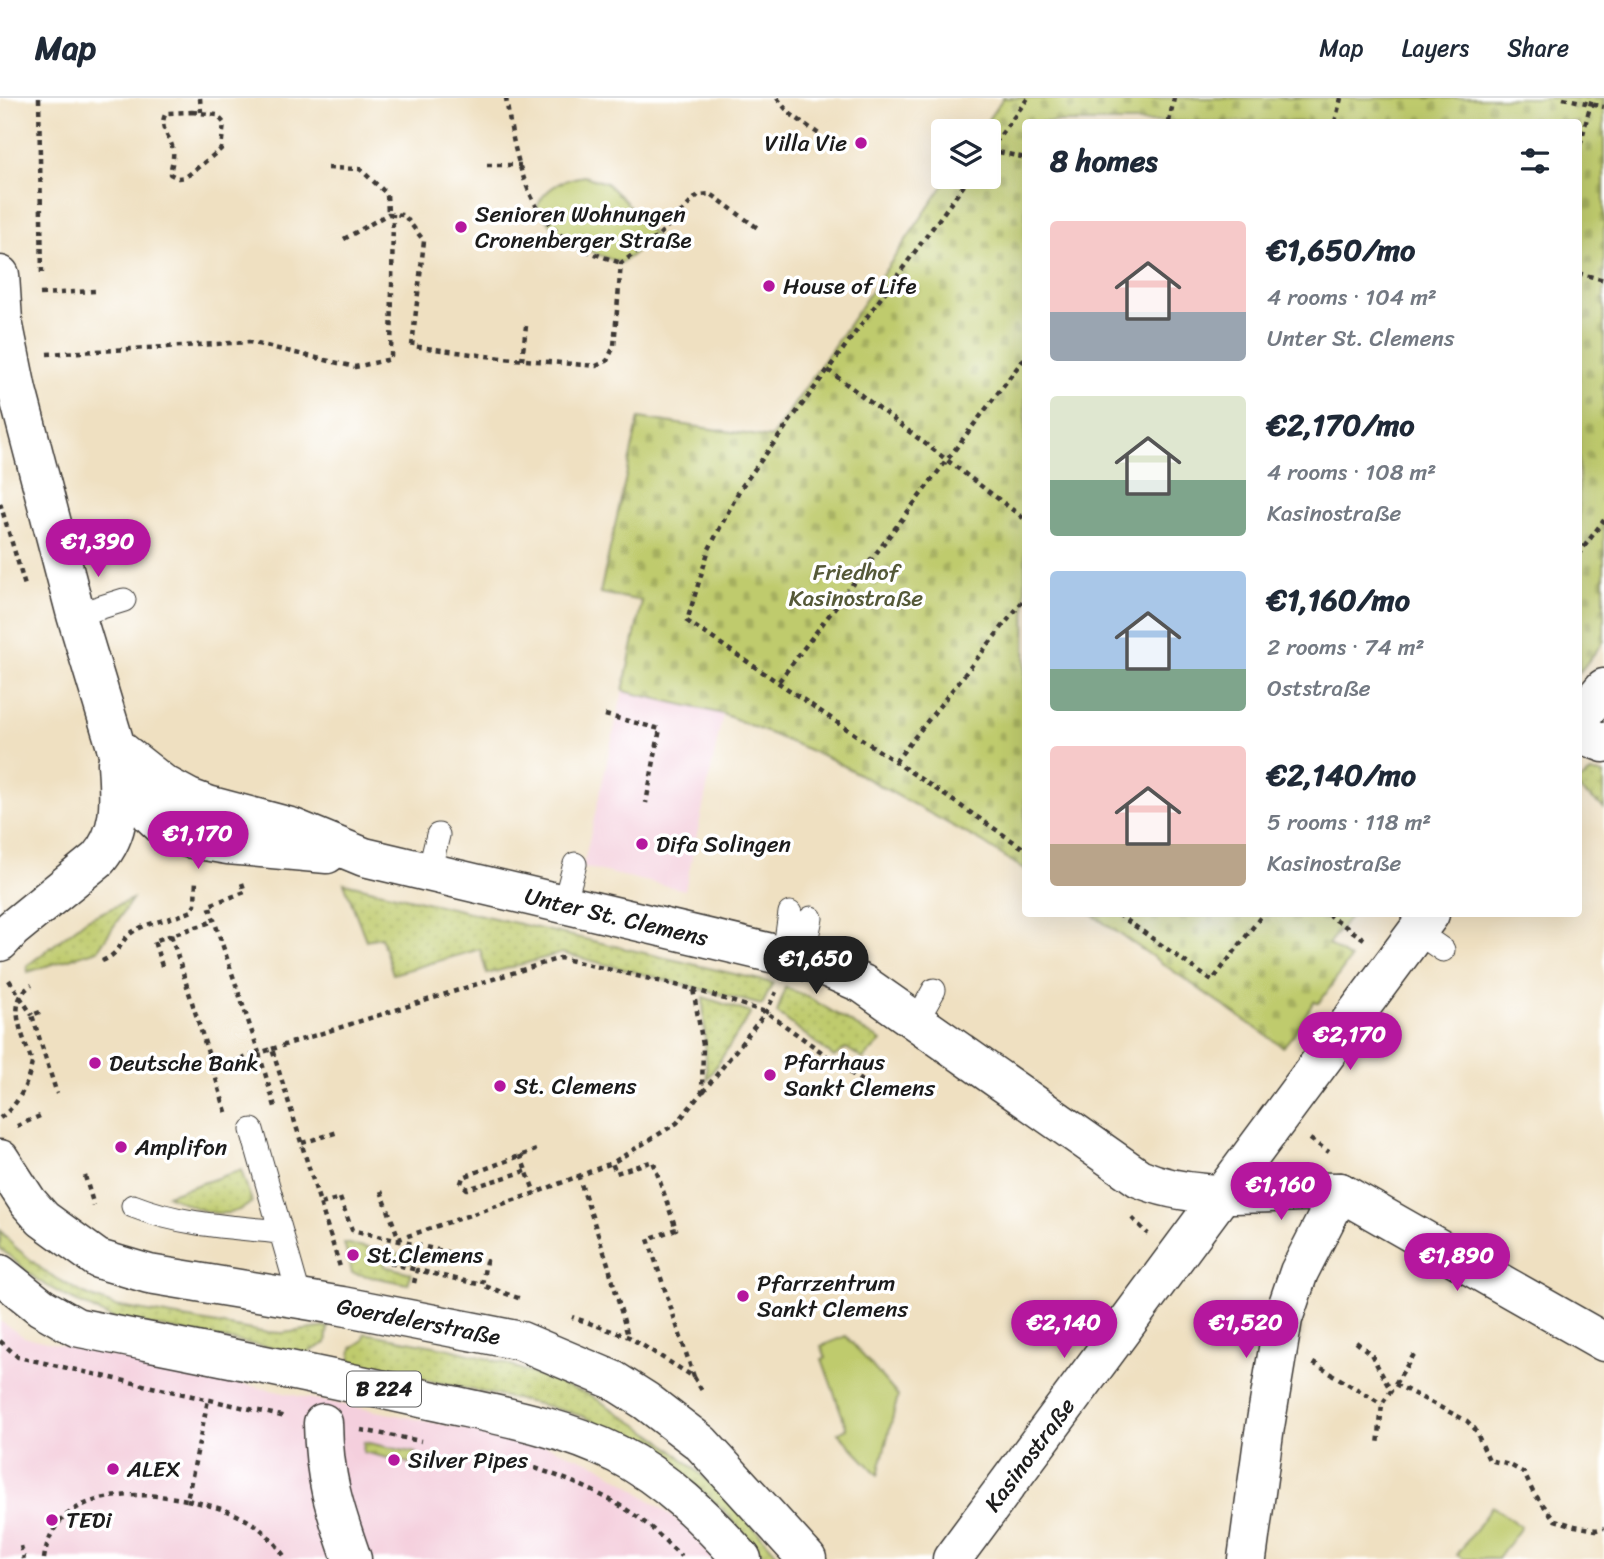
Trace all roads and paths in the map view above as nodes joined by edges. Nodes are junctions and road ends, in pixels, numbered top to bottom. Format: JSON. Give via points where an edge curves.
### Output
{"nodes":[{"id":1,"x":39,"y":98,"type":"edge"},
{"id":2,"x":200,"y":98,"type":"edge"},
{"id":3,"x":506,"y":98,"type":"edge"},
{"id":4,"x":777,"y":98,"type":"edge"},
{"id":5,"x":1028,"y":98,"type":"edge"},
{"id":6,"x":1174,"y":98,"type":"edge"},
{"id":7,"x":1341,"y":98,"type":"edge"},
{"id":8,"x":1563,"y":98,"type":"edge"},
{"id":9,"x":1591,"y":101,"type":"edge"},
{"id":10,"x":1604,"y":107,"type":"edge"},
{"id":11,"x":201,"y":113,"type":"junction"},
{"id":12,"x":1169,"y":119,"type":"edge"},
{"id":13,"x":1336,"y":119,"type":"edge"},
{"id":14,"x":819,"y":134,"type":"dead end"},
{"id":15,"x":1001,"y":134,"type":"edge"},
{"id":16,"x":1582,"y":138,"type":"edge"},
{"id":17,"x":1001,"y":153,"type":"edge"},
{"id":18,"x":1022,"y":157,"type":"edge"},
{"id":19,"x":487,"y":165,"type":"dead end"},
{"id":20,"x":521,"y":165,"type":"junction"},
{"id":21,"x":328,"y":168,"type":"dead end"},
{"id":22,"x":961,"y":189,"type":"edge"},
{"id":23,"x":391,"y":214,"type":"junction"},
{"id":24,"x":760,"y":229,"type":"dead end"},
{"id":25,"x":344,"y":239,"type":"dead end"},
{"id":26,"x":621,"y":263,"type":"junction"},
{"id":27,"x":1582,"y":274,"type":"edge"},
{"id":28,"x":0,"y":275,"type":"edge"},
{"id":29,"x":42,"y":279,"type":"dead end"},
{"id":30,"x":1604,"y":280,"type":"edge"},
{"id":31,"x":95,"y":291,"type":"dead end"},
{"id":32,"x":42,"y":307,"type":"dead end"},
{"id":33,"x":526,"y":326,"type":"dead end"},
{"id":34,"x":45,"y":342,"type":"dead end"},
{"id":35,"x":47,"y":354,"type":"junction"},
{"id":36,"x":522,"y":360,"type":"junction"},
{"id":37,"x":1022,"y":360,"type":"edge"},
{"id":38,"x":49,"y":363,"type":"dead end"},
{"id":39,"x":828,"y":370,"type":"junction"},
{"id":40,"x":946,"y":461,"type":"junction"},
{"id":41,"x":0,"y":503,"type":"edge"},
{"id":42,"x":1022,"y":517,"type":"edge"},
{"id":43,"x":1604,"y":520,"type":"edge"},
{"id":44,"x":1582,"y":550,"type":"edge"},
{"id":45,"x":28,"y":598,"type":"dead end"},
{"id":46,"x":124,"y":600,"type":"dead end"},
{"id":47,"x":1022,"y":602,"type":"edge"},
{"id":48,"x":76,"y":615,"type":"junction"},
{"id":49,"x":779,"y":681,"type":"junction"},
{"id":50,"x":1604,"y":688,"type":"edge"},
{"id":51,"x":1582,"y":714,"type":"edge"},
{"id":52,"x":605,"y":715,"type":"dead end"},
{"id":53,"x":1582,"y":735,"type":"edge"},
{"id":54,"x":1604,"y":743,"type":"edge"},
{"id":55,"x":116,"y":747,"type":"junction"},
{"id":56,"x":895,"y":762,"type":"junction"},
{"id":57,"x":646,"y":803,"type":"dead end"},
{"id":58,"x":438,"y":835,"type":"dead end"},
{"id":59,"x":200,"y":842,"type":"junction"},
{"id":60,"x":1022,"y":847,"type":"edge"},
{"id":61,"x":365,"y":857,"type":"junction"},
{"id":62,"x":575,"y":864,"type":"dead end"},
{"id":63,"x":429,"y":872,"type":"junction"},
{"id":64,"x":239,"y":873,"type":"dead end"},
{"id":65,"x":564,"y":904,"type":"junction"},
{"id":66,"x":800,"y":916,"type":"dead end"},
{"id":67,"x":1122,"y":917,"type":"edge"},
{"id":68,"x":1261,"y":917,"type":"edge"},
{"id":69,"x":214,"y":921,"type":"junction"},
{"id":70,"x":1430,"y":932,"type":"edge"},
{"id":71,"x":171,"y":935,"type":"junction"},
{"id":72,"x":793,"y":957,"type":"junction"},
{"id":73,"x":2,"y":958,"type":"edge"},
{"id":74,"x":102,"y":961,"type":"dead end"},
{"id":75,"x":162,"y":966,"type":"dead end"},
{"id":76,"x":32,"y":985,"type":"dead end"},
{"id":77,"x":693,"y":989,"type":"junction"},
{"id":78,"x":19,"y":997,"type":"junction"},
{"id":79,"x":40,"y":1012,"type":"dead end"},
{"id":80,"x":766,"y":1012,"type":"junction"},
{"id":81,"x":32,"y":1015,"type":"junction"},
{"id":82,"x":272,"y":1048,"type":"junction"},
{"id":83,"x":259,"y":1053,"type":"junction"},
{"id":84,"x":870,"y":1087,"type":"dead end"},
{"id":85,"x":702,"y":1092,"type":"junction"},
{"id":86,"x":57,"y":1094,"type":"dead end"},
{"id":87,"x":0,"y":1118,"type":"edge"},
{"id":88,"x":1317,"y":1128,"type":"dead end"},
{"id":89,"x":252,"y":1130,"type":"dead end"},
{"id":90,"x":338,"y":1132,"type":"dead end"},
{"id":91,"x":302,"y":1143,"type":"junction"},
{"id":92,"x":536,"y":1150,"type":"dead end"},
{"id":93,"x":1331,"y":1154,"type":"dead end"},
{"id":94,"x":520,"y":1155,"type":"junction"},
{"id":95,"x":0,"y":1159,"type":"edge"},
{"id":96,"x":612,"y":1163,"type":"junction"},
{"id":97,"x":526,"y":1171,"type":"junction"},
{"id":98,"x":578,"y":1175,"type":"junction"},
{"id":99,"x":381,"y":1191,"type":"dead end"},
{"id":100,"x":1340,"y":1192,"type":"junction"},
{"id":101,"x":535,"y":1193,"type":"junction"},
{"id":102,"x":1222,"y":1195,"type":"junction"},
{"id":103,"x":321,"y":1205,"type":"junction"},
{"id":104,"x":133,"y":1206,"type":"dead end"},
{"id":105,"x":281,"y":1232,"type":"junction"},
{"id":106,"x":399,"y":1240,"type":"junction"},
{"id":107,"x":390,"y":1263,"type":"dead end"},
{"id":108,"x":416,"y":1270,"type":"dead end"},
{"id":109,"x":0,"y":1274,"type":"edge"},
{"id":110,"x":300,"y":1299,"type":"junction"},
{"id":111,"x":531,"y":1302,"type":"dead end"},
{"id":112,"x":342,"y":1306,"type":"junction"},
{"id":113,"x":567,"y":1315,"type":"dead end"},
{"id":114,"x":1600,"y":1331,"type":"edge"},
{"id":115,"x":629,"y":1337,"type":"junction"},
{"id":116,"x":0,"y":1341,"type":"edge"},
{"id":117,"x":1356,"y":1342,"type":"dead end"},
{"id":118,"x":1279,"y":1344,"type":"junction"},
{"id":119,"x":1415,"y":1353,"type":"dead end"},
{"id":120,"x":1395,"y":1384,"type":"junction"},
{"id":121,"x":1391,"y":1391,"type":"junction"},
{"id":122,"x":208,"y":1400,"type":"junction"},
{"id":123,"x":1382,"y":1404,"type":"junction"},
{"id":124,"x":323,"y":1423,"type":"junction"},
{"id":125,"x":426,"y":1442,"type":"dead end"},
{"id":126,"x":1378,"y":1446,"type":"dead end"},
{"id":127,"x":528,"y":1465,"type":"dead end"},
{"id":128,"x":187,"y":1500,"type":"junction"},
{"id":129,"x":1604,"y":1528,"type":"edge"},
{"id":130,"x":21,"y":1546,"type":"dead end"},
{"id":131,"x":24,"y":1559,"type":"edge"},
{"id":132,"x":44,"y":1559,"type":"edge"},
{"id":133,"x":286,"y":1559,"type":"edge"},
{"id":134,"x":352,"y":1559,"type":"edge"},
{"id":135,"x":684,"y":1559,"type":"edge"},
{"id":136,"x":742,"y":1559,"type":"edge"},
{"id":137,"x":807,"y":1559,"type":"edge"},
{"id":138,"x":952,"y":1559,"type":"edge"},
{"id":139,"x":1247,"y":1559,"type":"edge"}],
"edges":[{"from":1,"to":29,"type":"path"},
{"from":2,"to":11,"type":"path"},
{"from":3,"to":20,"type":"path"},
{"from":4,"to":14,"type":"path","via":[[789,113]]},
{"from":5,"to":15,"type":"path"},
{"from":6,"to":12,"type":"path"},
{"from":7,"to":13,"type":"path"},
{"from":8,"to":9,"type":"path"},
{"from":9,"to":10,"type":"path"},
{"from":9,"to":16,"type":"path"},
{"from":11,"to":11,"type":"path","via":[[217,115],[224,123],[221,149],[186,177],[178,178],[170,174],[174,154],[163,119],[166,113]]},
{"from":17,"to":18,"type":"path"},
{"from":19,"to":20,"type":"path"},
{"from":20,"to":26,"type":"path","via":[[529,191],[548,223],[585,250]]},
{"from":21,"to":23,"type":"path","via":[[360,170],[387,194]]},
{"from":22,"to":39,"type":"path"},
{"from":23,"to":25,"type":"path"},
{"from":23,"to":35,"type":"path","via":[[391,359],[355,367],[249,342]]},
{"from":23,"to":36,"type":"path","via":[[404,215],[424,241],[412,346]]},
{"from":24,"to":26,"type":"path","via":[[711,194],[698,195],[656,238]]},
{"from":26,"to":36,"type":"path","via":[[614,346],[607,361],[596,366]]},
{"from":27,"to":30,"type":"path"},
{"from":28,"to":48,"type":"street","via":[[3,321],[17,390]]},
{"from":31,"to":32,"type":"path","via":[[42,293]]},
{"from":33,"to":36,"type":"path"},
{"from":34,"to":35,"type":"path"},
{"from":35,"to":38,"type":"path"},
{"from":37,"to":40,"type":"path"},
{"from":39,"to":40,"type":"path"},
{"from":39,"to":49,"type":"path","via":[[740,489],[709,549],[687,621]]},
{"from":40,"to":42,"type":"path"},
{"from":40,"to":49,"type":"path"},
{"from":41,"to":45,"type":"path"},
{"from":43,"to":44,"type":"path"},
{"from":46,"to":48,"type":"lane"},
{"from":47,"to":56,"type":"path"},
{"from":48,"to":55,"type":"street"},
{"from":49,"to":56,"type":"path"},
{"from":50,"to":51,"type":"street"},
{"from":52,"to":57,"type":"path","via":[[660,729]]},
{"from":53,"to":54,"type":"street"},
{"from":55,"to":59,"type":"street","name":"Unter St. Clemens","via":[[151,815],[168,831]]},
{"from":55,"to":61,"type":"street","name":"Unter St. Clemens","via":[[189,798],[291,827]]},
{"from":55,"to":73,"type":"street","via":[[118,813],[110,845],[12,929]]},
{"from":56,"to":60,"type":"path"},
{"from":58,"to":63,"type":"lane"},
{"from":59,"to":61,"type":"street","name":"Unter St. Clemens"},
{"from":59,"to":74,"type":"path","via":[[192,911],[135,930],[120,949]]},
{"from":61,"to":63,"type":"street","name":"Unter St. Clemens"},
{"from":62,"to":65,"type":"lane"},
{"from":63,"to":65,"type":"street","name":"Unter St. Clemens"},
{"from":64,"to":69,"type":"path","via":[[245,892],[209,905]]},
{"from":65,"to":72,"type":"street","name":"Unter St. Clemens"},
{"from":66,"to":72,"type":"lane"},
{"from":67,"to":68,"type":"path","via":[[1212,981]]},
{"from":69,"to":71,"type":"path"},
{"from":69,"to":83,"type":"path"},
{"from":70,"to":102,"type":"street","name":"Kasinostraße"},
{"from":71,"to":75,"type":"path","via":[[154,941]]},
{"from":71,"to":83,"type":"path","via":[[213,1069]]},
{"from":72,"to":102,"type":"street","name":"Unter St. Clemens","via":[[925,1006],[1139,1178],[1161,1187]]},
{"from":73,"to":78,"type":"path"},
{"from":76,"to":78,"type":"path"},
{"from":77,"to":80,"type":"path"},
{"from":77,"to":82,"type":"path","via":[[560,958]]},
{"from":77,"to":85,"type":"path","via":[[703,1045]]},
{"from":78,"to":81,"type":"path"},
{"from":78,"to":87,"type":"path","via":[[16,1012],[32,1063],[21,1097]]},
{"from":79,"to":81,"type":"path"},
{"from":80,"to":84,"type":"path"},
{"from":80,"to":85,"type":"path"},
{"from":81,"to":86,"type":"path"},
{"from":82,"to":83,"type":"path"},
{"from":82,"to":91,"type":"path"},
{"from":85,"to":96,"type":"path","via":[[677,1123]]},
{"from":88,"to":93,"type":"path","via":[[1310,1139]]},
{"from":89,"to":105,"type":"lane"},
{"from":90,"to":91,"type":"path"},
{"from":91,"to":103,"type":"path"},
{"from":92,"to":94,"type":"path"},
{"from":94,"to":97,"type":"path"},
{"from":94,"to":97,"type":"path","via":[[463,1177],[461,1183],[467,1189]]},
{"from":95,"to":110,"type":"street","name":"Goerdelerstraße","via":[[43,1219],[98,1259],[149,1274]]},
{"from":96,"to":98,"type":"path"},
{"from":96,"to":115,"type":"path","via":[[615,1173],[653,1161],[676,1228],[648,1239],[694,1377]]},
{"from":97,"to":101,"type":"path"},
{"from":98,"to":101,"type":"path"},
{"from":98,"to":115,"type":"path"},
{"from":99,"to":106,"type":"path"},
{"from":100,"to":102,"type":"street","name":"Unter St. Clemens"},
{"from":100,"to":114,"type":"street"},
{"from":100,"to":118,"type":"street","via":[[1299,1272]]},
{"from":101,"to":106,"type":"path"},
{"from":102,"to":138,"type":"street","name":"Kasinostraße"},
{"from":103,"to":106,"type":"path","via":[[340,1198],[352,1230]]},
{"from":103,"to":112,"type":"path","via":[[345,1281]]},
{"from":104,"to":105,"type":"lane","via":[[190,1223]]},
{"from":105,"to":110,"type":"lane"},
{"from":106,"to":111,"type":"path","via":[[486,1261],[482,1284]]},
{"from":107,"to":108,"type":"path"},
{"from":109,"to":136,"type":"street","number":"B 224","via":[[41,1307],[76,1327],[331,1377],[562,1430],[618,1455],[659,1481]]},
{"from":110,"to":112,"type":"street","name":"Goerdelerstraße"},
{"from":112,"to":137,"type":"street","name":"Goerdelerstraße","via":[[521,1341],[613,1380],[701,1443]]},
{"from":113,"to":115,"type":"path"},
{"from":116,"to":122,"type":"path","via":[[18,1357]]},
{"from":117,"to":121,"type":"path","via":[[1371,1354]]},
{"from":118,"to":123,"type":"path"},
{"from":118,"to":139,"type":"street"},
{"from":119,"to":120,"type":"path"},
{"from":120,"to":121,"type":"path"},
{"from":120,"to":129,"type":"path","via":[[1467,1421],[1489,1460],[1524,1473],[1555,1520]]},
{"from":121,"to":123,"type":"path"},
{"from":122,"to":124,"type":"path"},
{"from":122,"to":128,"type":"path"},
{"from":123,"to":126,"type":"path"},
{"from":124,"to":125,"type":"path"},
{"from":124,"to":134,"type":"street","via":[[332,1502]]},
{"from":127,"to":135,"type":"path","via":[[579,1483],[611,1501],[644,1522]]},
{"from":128,"to":132,"type":"path","via":[[128,1495],[79,1506],[49,1534]]},
{"from":128,"to":133,"type":"path","via":[[247,1518]]},
{"from":130,"to":131,"type":"path"}]}
